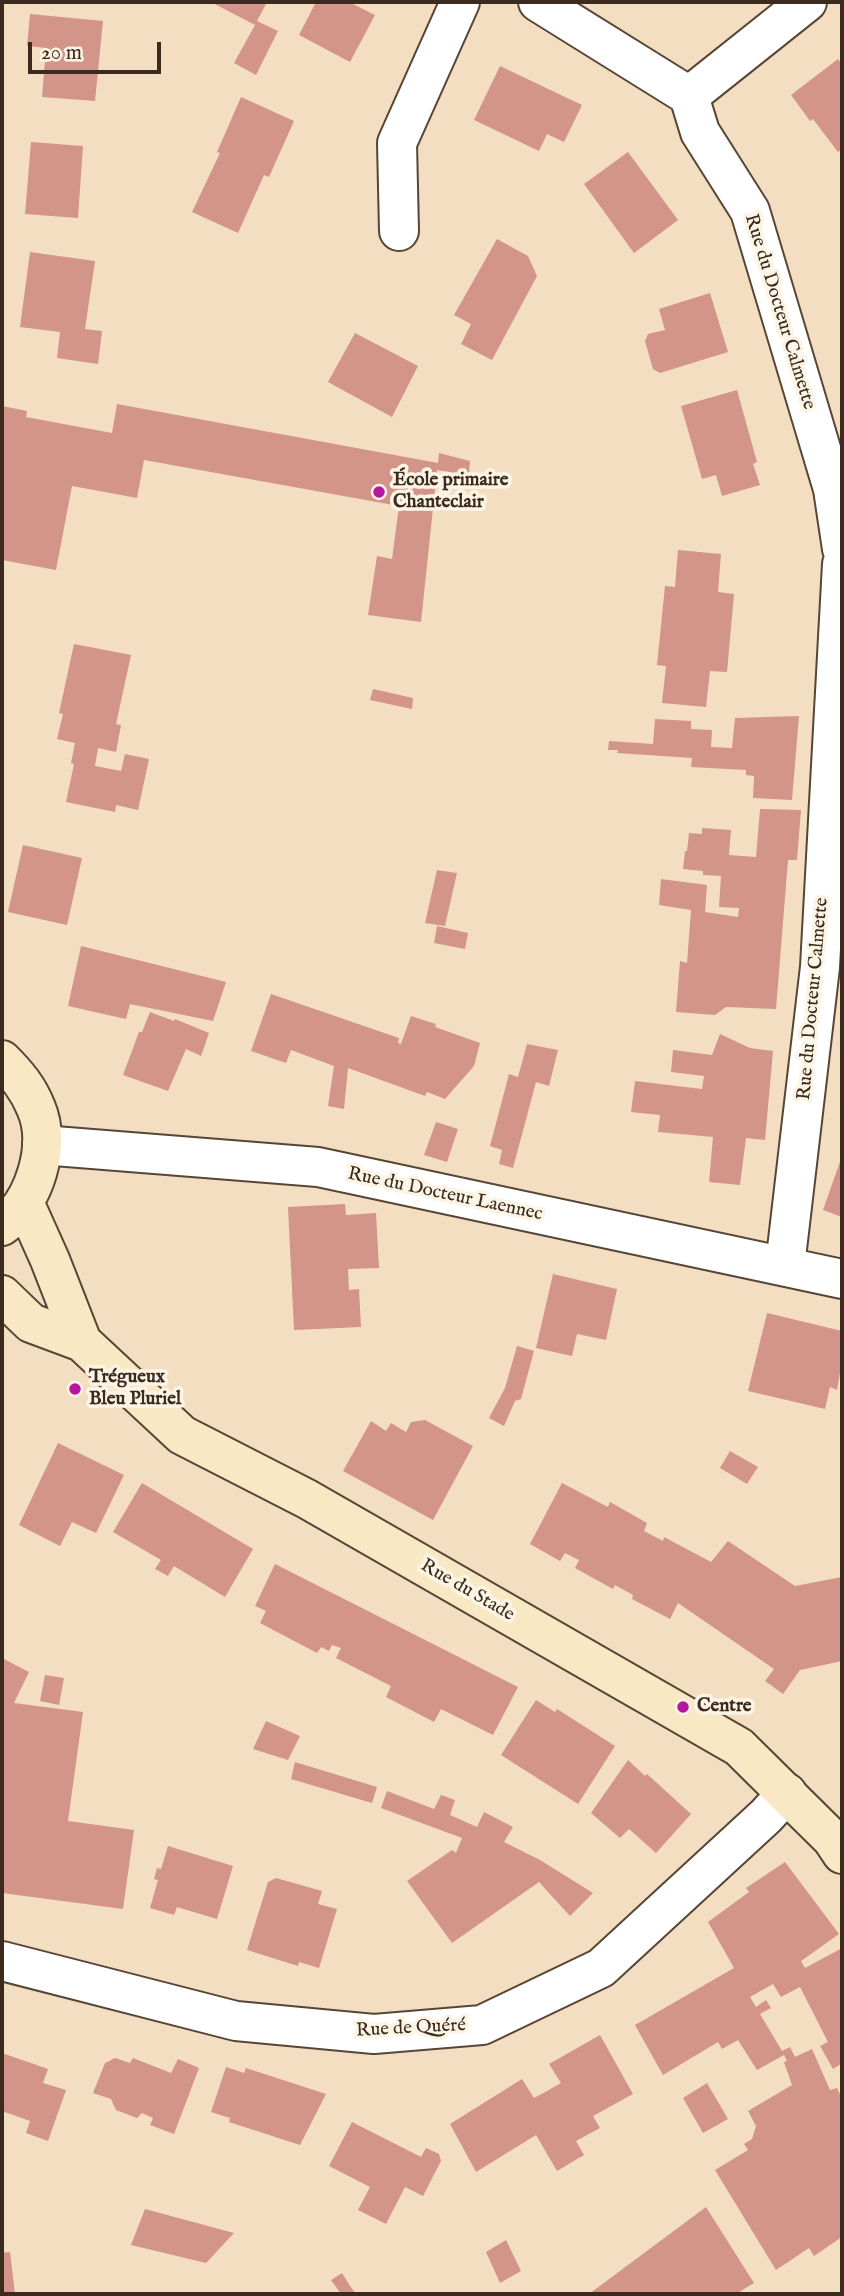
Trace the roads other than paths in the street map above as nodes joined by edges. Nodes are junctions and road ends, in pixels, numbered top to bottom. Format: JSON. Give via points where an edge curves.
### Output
{"nodes":[{"id":1,"x":460,"y":2,"type":"edge"},
{"id":2,"x":538,"y":2,"type":"edge"},
{"id":3,"x":807,"y":2,"type":"edge"},
{"id":4,"x":689,"y":96,"type":"junction"},
{"id":5,"x":398,"y":231,"type":"dead end"},
{"id":6,"x":842,"y":549,"type":"edge"},
{"id":7,"x":842,"y":564,"type":"edge"},
{"id":8,"x":2,"y":1060,"type":"edge"},
{"id":9,"x":42,"y":1145,"type":"junction"},
{"id":10,"x":13,"y":1214,"type":"edge"},
{"id":11,"x":785,"y":1266,"type":"junction"},
{"id":12,"x":842,"y":1279,"type":"edge"},
{"id":13,"x":2,"y":1295,"type":"edge"},
{"id":14,"x":82,"y":1342,"type":"junction"},
{"id":15,"x":787,"y":1793,"type":"junction"},
{"id":16,"x":842,"y":1854,"type":"edge"},
{"id":17,"x":2,"y":1961,"type":"edge"}],
"edges":[{"from":1,"to":5,"type":"street","via":[[397,143]]},
{"from":2,"to":4,"type":"street"},
{"from":3,"to":4,"type":"street"},
{"from":4,"to":6,"type":"street","name":"Rue du Docteur Calmette","via":[[700,132],[750,211],[833,489]]},
{"from":7,"to":11,"type":"street","name":"Rue du Docteur Calmette","via":[[820,967]]},
{"from":8,"to":9,"type":"street","via":[[22,1080],[37,1111]]},
{"from":9,"to":10,"type":"street","via":[[37,1174]]},
{"from":9,"to":11,"type":"street","name":"Rue du Docteur Laennec","via":[[318,1167]]},
{"from":10,"to":14,"type":"street","via":[[50,1260]]},
{"from":11,"to":12,"type":"street","name":"Rue du Docteur Laennec"},
{"from":13,"to":14,"type":"street","via":[[30,1323]]},
{"from":14,"to":15,"type":"street","name":"Rue du Stade","via":[[182,1435],[307,1499],[739,1747]]},
{"from":15,"to":16,"type":"street","name":"Rue du Stade"},
{"from":15,"to":17,"type":"street","name":"Rue de Quéré","via":[[601,1968],[482,2025],[374,2034],[236,2021]]}]}
